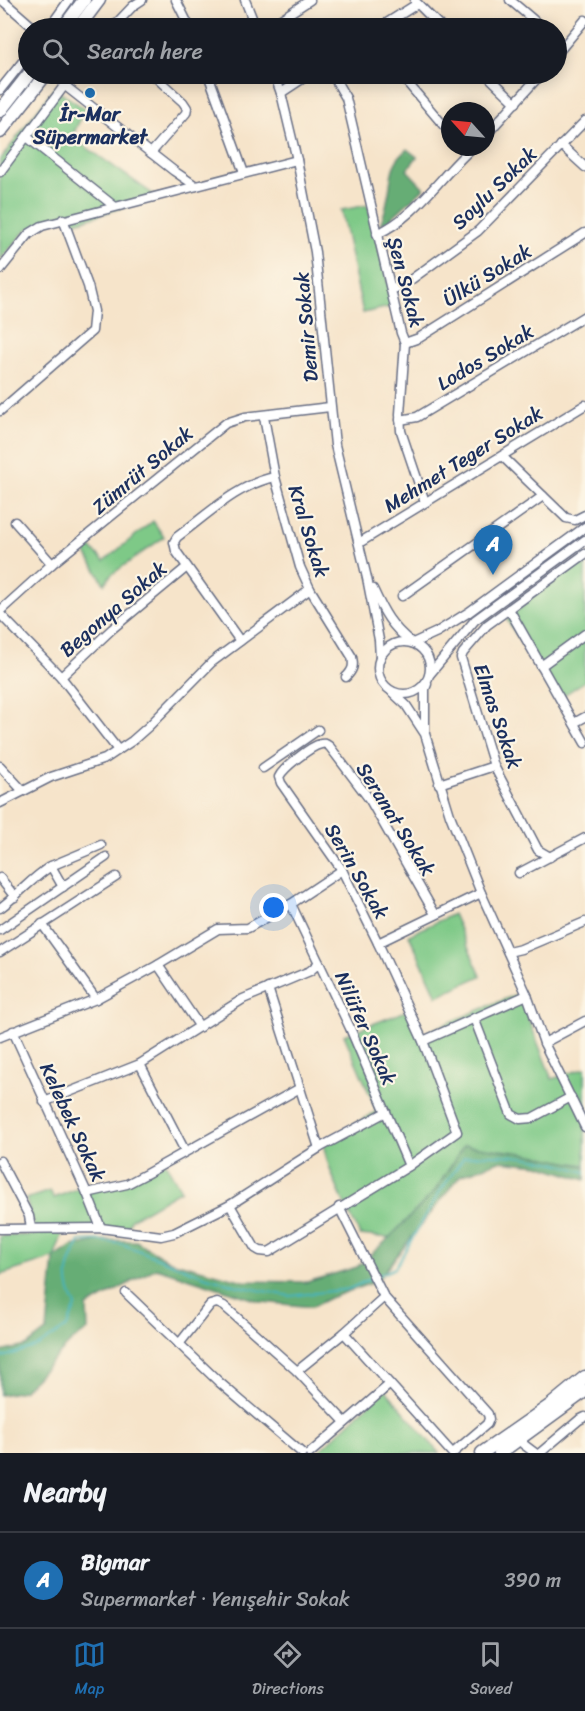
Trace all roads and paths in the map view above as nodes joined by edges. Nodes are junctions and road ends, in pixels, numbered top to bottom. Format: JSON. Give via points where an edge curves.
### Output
{"nodes":[{"id":1,"x":2,"y":0,"type":"edge"},
{"id":2,"x":69,"y":0,"type":"edge"},
{"id":3,"x":84,"y":0,"type":"edge"},
{"id":4,"x":99,"y":0,"type":"edge"},
{"id":5,"x":142,"y":0,"type":"edge"},
{"id":6,"x":176,"y":0,"type":"edge"},
{"id":7,"x":245,"y":0,"type":"edge"},
{"id":8,"x":310,"y":0,"type":"edge"},
{"id":9,"x":510,"y":0,"type":"edge"},
{"id":10,"x":415,"y":2,"type":"edge"},
{"id":11,"x":23,"y":18,"type":"edge"},
{"id":12,"x":56,"y":18,"type":"edge"},
{"id":13,"x":70,"y":18,"type":"edge"},
{"id":14,"x":86,"y":18,"type":"edge"},
{"id":15,"x":122,"y":18,"type":"edge"},
{"id":16,"x":185,"y":18,"type":"edge"},
{"id":17,"x":252,"y":18,"type":"edge"},
{"id":18,"x":282,"y":18,"type":"edge"},
{"id":19,"x":393,"y":18,"type":"edge"},
{"id":20,"x":432,"y":18,"type":"edge"},
{"id":21,"x":531,"y":18,"type":"edge"},
{"id":22,"x":585,"y":20,"type":"edge"},
{"id":23,"x":567,"y":37,"type":"edge"},
{"id":24,"x":18,"y":68,"type":"edge"},
{"id":25,"x":21,"y":84,"type":"edge"},
{"id":26,"x":38,"y":84,"type":"edge"},
{"id":27,"x":163,"y":84,"type":"edge"},
{"id":28,"x":212,"y":84,"type":"edge"},
{"id":29,"x":278,"y":84,"type":"edge"},
{"id":30,"x":295,"y":84,"type":"edge"},
{"id":31,"x":338,"y":84,"type":"edge"},
{"id":32,"x":408,"y":84,"type":"edge"},
{"id":33,"x":496,"y":84,"type":"edge"},
{"id":34,"x":532,"y":84,"type":"edge"},
{"id":35,"x":63,"y":85,"type":"joint"},
{"id":36,"x":0,"y":90,"type":"edge"},
{"id":37,"x":281,"y":93,"type":"junction"},
{"id":38,"x":516,"y":103,"type":"junction"},
{"id":39,"x":0,"y":111,"type":"edge"},
{"id":40,"x":585,"y":121,"type":"edge"},
{"id":41,"x":441,"y":122,"type":"edge"},
{"id":42,"x":495,"y":125,"type":"edge"},
{"id":43,"x":0,"y":132,"type":"edge"},
{"id":44,"x":27,"y":137,"type":"junction"},
{"id":45,"x":561,"y":145,"type":"junction"},
{"id":46,"x":151,"y":153,"type":"junction"},
{"id":47,"x":461,"y":156,"type":"edge"},
{"id":48,"x":297,"y":160,"type":"junction"},
{"id":49,"x":585,"y":167,"type":"edge"},
{"id":50,"x":0,"y":172,"type":"edge"},
{"id":51,"x":244,"y":173,"type":"junction"},
{"id":52,"x":196,"y":186,"type":"junction"},
{"id":53,"x":114,"y":206,"type":"junction"},
{"id":54,"x":63,"y":219,"type":"junction"},
{"id":55,"x":585,"y":233,"type":"edge"},
{"id":56,"x":377,"y":234,"type":"junction"},
{"id":57,"x":0,"y":270,"type":"edge"},
{"id":58,"x":391,"y":290,"type":"junction"},
{"id":59,"x":585,"y":316,"type":"edge"},
{"id":60,"x":405,"y":343,"type":"junction"},
{"id":61,"x":585,"y":405,"type":"edge"},
{"id":62,"x":330,"y":407,"type":"junction"},
{"id":63,"x":0,"y":411,"type":"edge"},
{"id":64,"x":264,"y":417,"type":"junction"},
{"id":65,"x":400,"y":420,"type":"junction"},
{"id":66,"x":502,"y":456,"type":"junction"},
{"id":67,"x":275,"y":477,"type":"junction"},
{"id":68,"x":543,"y":496,"type":"junction"},
{"id":69,"x":425,"y":502,"type":"junction"},
{"id":70,"x":585,"y":515,"type":"edge"},
{"id":71,"x":15,"y":522,"type":"dead end"},
{"id":72,"x":585,"y":527,"type":"edge"},
{"id":73,"x":585,"y":540,"type":"edge"},
{"id":74,"x":359,"y":543,"type":"junction"},
{"id":75,"x":585,"y":554,"type":"edge"},
{"id":76,"x":52,"y":564,"type":"junction"},
{"id":77,"x":188,"y":567,"type":"junction"},
{"id":78,"x":367,"y":578,"type":"junction"},
{"id":79,"x":528,"y":580,"type":"junction"},
{"id":80,"x":310,"y":589,"type":"junction"},
{"id":81,"x":535,"y":590,"type":"junction"},
{"id":82,"x":402,"y":596,"type":"dead end"},
{"id":83,"x":508,"y":609,"type":"junction"},
{"id":84,"x":0,"y":612,"type":"edge"},
{"id":85,"x":585,"y":634,"type":"edge"},
{"id":86,"x":240,"y":641,"type":"junction"},
{"id":87,"x":412,"y":643,"type":"junction"},
{"id":88,"x":380,"y":658,"type":"junction"},
{"id":89,"x":541,"y":666,"type":"junction"},
{"id":90,"x":61,"y":677,"type":"junction"},
{"id":91,"x":346,"y":677,"type":"dead end"},
{"id":92,"x":429,"y":678,"type":"junction"},
{"id":93,"x":392,"y":692,"type":"junction"},
{"id":94,"x":585,"y":717,"type":"edge"},
{"id":95,"x":574,"y":723,"type":"junction"},
{"id":96,"x":318,"y":730,"type":"dead end"},
{"id":97,"x":425,"y":734,"type":"junction"},
{"id":98,"x":585,"y":743,"type":"edge"},
{"id":99,"x":326,"y":744,"type":"joint"},
{"id":100,"x":118,"y":750,"type":"junction"},
{"id":101,"x":0,"y":766,"type":"edge"},
{"id":102,"x":494,"y":766,"type":"junction"},
{"id":103,"x":263,"y":768,"type":"dead end"},
{"id":104,"x":439,"y":784,"type":"junction"},
{"id":105,"x":23,"y":791,"type":"junction"},
{"id":106,"x":0,"y":803,"type":"edge"},
{"id":107,"x":585,"y":838,"type":"edge"},
{"id":108,"x":101,"y":846,"type":"dead end"},
{"id":109,"x":106,"y":857,"type":"dead end"},
{"id":110,"x":550,"y":858,"type":"junction"},
{"id":111,"x":51,"y":866,"type":"junction"},
{"id":112,"x":342,"y":870,"type":"junction"},
{"id":113,"x":519,"y":873,"type":"dead end"},
{"id":114,"x":116,"y":877,"type":"dead end"},
{"id":115,"x":0,"y":878,"type":"edge"},
{"id":116,"x":63,"y":886,"type":"junction"},
{"id":117,"x":481,"y":894,"type":"junction"},
{"id":118,"x":15,"y":897,"type":"junction"},
{"id":119,"x":291,"y":904,"type":"junction"},
{"id":120,"x":0,"y":908,"type":"edge"},
{"id":121,"x":435,"y":914,"type":"junction"},
{"id":122,"x":585,"y":922,"type":"edge"},
{"id":123,"x":42,"y":924,"type":"junction"},
{"id":124,"x":0,"y":930,"type":"edge"},
{"id":125,"x":378,"y":943,"type":"junction"},
{"id":126,"x":0,"y":952,"type":"edge"},
{"id":127,"x":508,"y":952,"type":"junction"},
{"id":128,"x":319,"y":963,"type":"junction"},
{"id":129,"x":158,"y":965,"type":"junction"},
{"id":130,"x":268,"y":988,"type":"junction"},
{"id":131,"x":527,"y":995,"type":"junction"},
{"id":132,"x":96,"y":999,"type":"junction"},
{"id":133,"x":474,"y":1018,"type":"junction"},
{"id":134,"x":585,"y":1022,"type":"edge"},
{"id":135,"x":200,"y":1027,"type":"junction"},
{"id":136,"x":12,"y":1031,"type":"junction"},
{"id":137,"x":0,"y":1037,"type":"edge"},
{"id":138,"x":423,"y":1041,"type":"junction"},
{"id":139,"x":544,"y":1043,"type":"junction"},
{"id":140,"x":140,"y":1064,"type":"junction"},
{"id":141,"x":300,"y":1088,"type":"junction"},
{"id":142,"x":571,"y":1097,"type":"junction"},
{"id":143,"x":44,"y":1102,"type":"junction"},
{"id":144,"x":386,"y":1112,"type":"junction"},
{"id":145,"x":585,"y":1127,"type":"edge"},
{"id":146,"x":319,"y":1148,"type":"junction"},
{"id":147,"x":185,"y":1151,"type":"junction"},
{"id":148,"x":0,"y":1161,"type":"edge"},
{"id":149,"x":409,"y":1166,"type":"junction"},
{"id":150,"x":87,"y":1193,"type":"junction"},
{"id":151,"x":230,"y":1205,"type":"junction"},
{"id":152,"x":339,"y":1207,"type":"junction"},
{"id":153,"x":31,"y":1228,"type":"junction"},
{"id":154,"x":102,"y":1228,"type":"junction"},
{"id":155,"x":0,"y":1229,"type":"edge"},
{"id":156,"x":126,"y":1293,"type":"dead end"},
{"id":157,"x":382,"y":1295,"type":"junction"},
{"id":158,"x":344,"y":1333,"type":"junction"},
{"id":159,"x":178,"y":1344,"type":"junction"},
{"id":160,"x":297,"y":1371,"type":"junction"},
{"id":161,"x":585,"y":1376,"type":"edge"},
{"id":162,"x":390,"y":1384,"type":"junction"},
{"id":163,"x":585,"y":1391,"type":"edge"},
{"id":164,"x":585,"y":1417,"type":"edge"},
{"id":165,"x":345,"y":1422,"type":"junction"},
{"id":166,"x":519,"y":1440,"type":"junction"},
{"id":167,"x":302,"y":1453,"type":"edge"},
{"id":168,"x":310,"y":1453,"type":"edge"},
{"id":169,"x":452,"y":1453,"type":"edge"},
{"id":170,"x":482,"y":1453,"type":"edge"},
{"id":171,"x":500,"y":1453,"type":"edge"},
{"id":172,"x":534,"y":1453,"type":"edge"},
{"id":173,"x":540,"y":1453,"type":"edge"}],
"edges":[{"from":1,"to":11,"type":"street"},
{"from":2,"to":12,"type":"street"},
{"from":3,"to":13,"type":"highway"},
{"from":4,"to":14,"type":"highway"},
{"from":5,"to":15,"type":"street"},
{"from":6,"to":16,"type":"street"},
{"from":7,"to":17,"type":"street"},
{"from":8,"to":18,"type":"street"},
{"from":9,"to":21,"type":"street"},
{"from":10,"to":19,"type":"street"},
{"from":10,"to":20,"type":"street"},
{"from":22,"to":23,"type":"street"},
{"from":24,"to":36,"type":"street"},
{"from":25,"to":39,"type":"highway"},
{"from":26,"to":43,"type":"highway"},
{"from":27,"to":46,"type":"street","via":[[187,108]]},
{"from":28,"to":51,"type":"street"},
{"from":29,"to":37,"type":"street","name":"Demir Sokak"},
{"from":30,"to":37,"type":"street"},
{"from":31,"to":56,"type":"street","name":"Şen Sokak","via":[[346,98]]},
{"from":32,"to":41,"type":"street"},
{"from":33,"to":38,"type":"street"},
{"from":34,"to":38,"type":"street"},
{"from":35,"to":44,"type":"street"},
{"from":35,"to":46,"type":"street"},
{"from":37,"to":48,"type":"street","name":"Demir Sokak"},
{"from":38,"to":42,"type":"street"},
{"from":40,"to":45,"type":"street","name":"Soylu Sokak"},
{"from":44,"to":50,"type":"street"},
{"from":44,"to":53,"type":"street"},
{"from":45,"to":49,"type":"street"},
{"from":45,"to":58,"type":"street","name":"Soylu Sokak","via":[[478,231]]},
{"from":46,"to":52,"type":"street"},
{"from":47,"to":56,"type":"street","via":[[418,204],[388,230]]},
{"from":48,"to":51,"type":"street"},
{"from":48,"to":62,"type":"street","name":"Demir Sokak","via":[[316,262]]},
{"from":51,"to":52,"type":"street"},
{"from":52,"to":53,"type":"street"},
{"from":53,"to":54,"type":"street"},
{"from":54,"to":57,"type":"street","via":[[29,234]]},
{"from":54,"to":63,"type":"street","via":[[88,286],[94,311],[92,331]]},
{"from":55,"to":60,"type":"street","name":"Ülkü Sokak","via":[[419,338]]},
{"from":56,"to":58,"type":"street","name":"Şen Sokak"},
{"from":58,"to":60,"type":"street","name":"Şen Sokak"},
{"from":59,"to":65,"type":"street","name":"Lodos Sokak","via":[[417,417]]},
{"from":60,"to":65,"type":"street","name":"Şen Sokak"},
{"from":61,"to":66,"type":"street","name":"Mehmet Teger Sokak"},
{"from":62,"to":64,"type":"street","name":"Zümrüt Sokak"},
{"from":62,"to":74,"type":"street","name":"Demir Sokak","via":[[337,455]]},
{"from":64,"to":67,"type":"street","name":"Kral Sokak"},
{"from":64,"to":76,"type":"street","name":"Zümrüt Sokak","via":[[236,419],[218,428]]},
{"from":65,"to":69,"type":"street","name":"Şen Sokak"},
{"from":66,"to":68,"type":"street"},
{"from":66,"to":69,"type":"street","name":"Mehmet Teger Sokak"},
{"from":67,"to":77,"type":"street","via":[[237,493],[177,537],[174,546]]},
{"from":67,"to":80,"type":"street","name":"Kral Sokak"},
{"from":68,"to":70,"type":"street","via":[[569,520]]},
{"from":68,"to":82,"type":"street"},
{"from":69,"to":74,"type":"street","name":"Mehmet Teger Sokak"},
{"from":71,"to":76,"type":"street"},
{"from":72,"to":87,"type":"street","via":[[469,612]]},
{"from":73,"to":79,"type":"street"},
{"from":74,"to":78,"type":"street","name":"Demir Sokak"},
{"from":75,"to":81,"type":"street","name":"Elmas Sokak"},
{"from":76,"to":84,"type":"street","name":"Zümrüt Sokak"},
{"from":77,"to":86,"type":"street"},
{"from":77,"to":90,"type":"street","name":"Begonya Sokak"},
{"from":78,"to":87,"type":"street","name":"Demir Sokak","via":[[387,618]]},
{"from":78,"to":88,"type":"street","name":"Demir Sokak"},
{"from":79,"to":81,"type":"street"},
{"from":79,"to":92,"type":"street","via":[[475,620]]},
{"from":80,"to":86,"type":"street"},
{"from":80,"to":91,"type":"street","name":"Kral Sokak","via":[[352,657],[352,671]]},
{"from":81,"to":83,"type":"street","name":"Elmas Sokak"},
{"from":83,"to":89,"type":"street"},
{"from":83,"to":102,"type":"street","name":"Elmas Sokak","via":[[487,625],[461,658]]},
{"from":84,"to":90,"type":"street"},
{"from":85,"to":89,"type":"street"},
{"from":86,"to":100,"type":"street"},
{"from":87,"to":88,"type":"street","via":[[390,646]]},
{"from":87,"to":92,"type":"street","via":[[426,652],[431,667]]},
{"from":88,"to":93,"type":"street","via":[[378,674]]},
{"from":89,"to":95,"type":"street"},
{"from":90,"to":100,"type":"street"},
{"from":92,"to":93,"type":"street","via":[[416,693]]},
{"from":92,"to":97,"type":"street","via":[[425,689]]},
{"from":93,"to":97,"type":"street"},
{"from":94,"to":95,"type":"street"},
{"from":95,"to":98,"type":"street"},
{"from":96,"to":103,"type":"street"},
{"from":97,"to":104,"type":"street"},
{"from":99,"to":112,"type":"street","name":"Serin Sokak","via":[[318,744],[282,770],[279,777]]},
{"from":99,"to":121,"type":"street","name":"Seranat Sokak","via":[[369,801]]},
{"from":100,"to":105,"type":"street","via":[[105,759]]},
{"from":101,"to":105,"type":"street"},
{"from":102,"to":104,"type":"street"},
{"from":102,"to":110,"type":"street","name":"Elmas Sokak","via":[[538,850]]},
{"from":104,"to":117,"type":"street"},
{"from":105,"to":106,"type":"street"},
{"from":107,"to":110,"type":"street"},
{"from":108,"to":111,"type":"street"},
{"from":109,"to":116,"type":"street"},
{"from":110,"to":113,"type":"street"},
{"from":111,"to":116,"type":"street"},
{"from":111,"to":118,"type":"street"},
{"from":112,"to":119,"type":"street"},
{"from":112,"to":125,"type":"street","name":"Serin Sokak"},
{"from":114,"to":123,"type":"street"},
{"from":115,"to":118,"type":"street"},
{"from":116,"to":124,"type":"street"},
{"from":117,"to":121,"type":"street"},
{"from":117,"to":127,"type":"street"},
{"from":118,"to":120,"type":"street"},
{"from":119,"to":128,"type":"street","name":"Nilüfer Sokak"},
{"from":119,"to":129,"type":"street","via":[[248,928],[218,929]]},
{"from":121,"to":125,"type":"street"},
{"from":122,"to":127,"type":"street"},
{"from":123,"to":126,"type":"street"},
{"from":123,"to":132,"type":"street"},
{"from":125,"to":138,"type":"street","name":"Serin Sokak"},
{"from":127,"to":131,"type":"street"},
{"from":128,"to":130,"type":"street"},
{"from":128,"to":144,"type":"street","name":"Nilüfer Sokak"},
{"from":129,"to":132,"type":"street"},
{"from":129,"to":135,"type":"street"},
{"from":130,"to":135,"type":"street"},
{"from":130,"to":141,"type":"street"},
{"from":131,"to":133,"type":"street"},
{"from":131,"to":139,"type":"street"},
{"from":132,"to":136,"type":"street"},
{"from":133,"to":138,"type":"street"},
{"from":133,"to":142,"type":"street","via":[[511,1114],[520,1119],[532,1118]]},
{"from":134,"to":139,"type":"street"},
{"from":135,"to":140,"type":"street"},
{"from":136,"to":137,"type":"street"},
{"from":136,"to":143,"type":"street","name":"Kelebek Sokak"},
{"from":138,"to":149,"type":"street","name":"Serin Sokak","via":[[457,1132]]},
{"from":139,"to":142,"type":"street"},
{"from":140,"to":143,"type":"street"},
{"from":140,"to":147,"type":"street"},
{"from":141,"to":146,"type":"street"},
{"from":141,"to":147,"type":"street"},
{"from":142,"to":145,"type":"street"},
{"from":143,"to":150,"type":"street","name":"Kelebek Sokak"},
{"from":144,"to":146,"type":"street"},
{"from":144,"to":149,"type":"street","name":"Nilüfer Sokak"},
{"from":146,"to":151,"type":"street"},
{"from":147,"to":150,"type":"street","via":[[127,1184]]},
{"from":148,"to":153,"type":"street","via":[[29,1216]]},
{"from":149,"to":152,"type":"street"},
{"from":150,"to":154,"type":"street","name":"Kelebek Sokak"},
{"from":151,"to":152,"type":"street","via":[[255,1248],[269,1252]]},
{"from":151,"to":154,"type":"street","via":[[161,1236]]},
{"from":152,"to":157,"type":"street"},
{"from":153,"to":154,"type":"street"},
{"from":153,"to":155,"type":"street"},
{"from":156,"to":159,"type":"street"},
{"from":157,"to":158,"type":"street"},
{"from":157,"to":169,"type":"street","via":[[488,1414],[487,1424]]},
{"from":158,"to":160,"type":"street"},
{"from":158,"to":162,"type":"street"},
{"from":159,"to":160,"type":"street","via":[[210,1305],[217,1303]]},
{"from":159,"to":167,"type":"street"},
{"from":160,"to":165,"type":"street"},
{"from":161,"to":170,"type":"highway"},
{"from":162,"to":165,"type":"street"},
{"from":162,"to":169,"type":"street"},
{"from":163,"to":166,"type":"highway"},
{"from":164,"to":173,"type":"street"},
{"from":165,"to":168,"type":"street"},
{"from":166,"to":171,"type":"highway"},
{"from":166,"to":172,"type":"street"}]}
